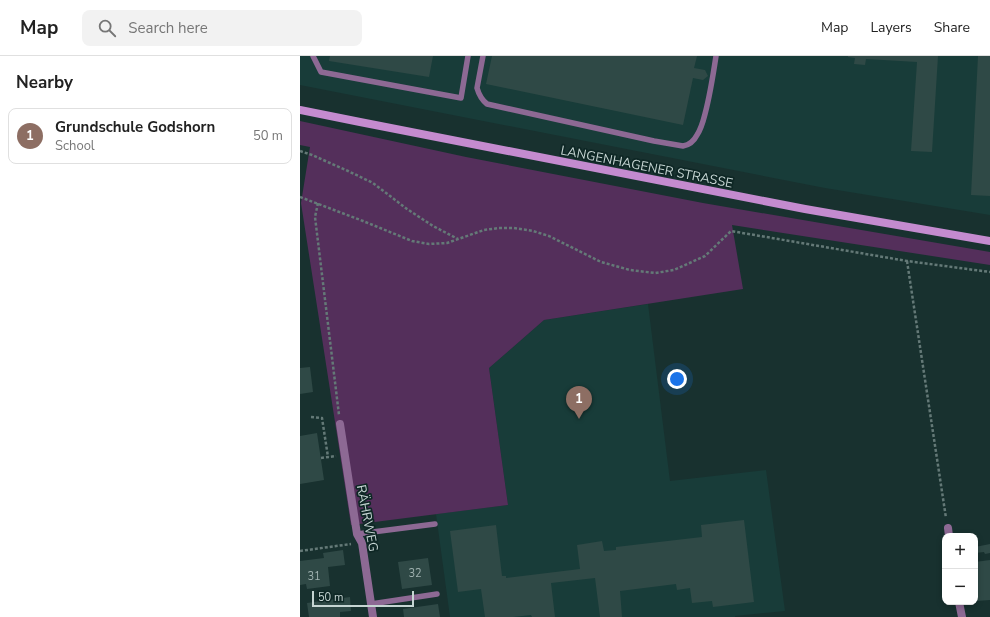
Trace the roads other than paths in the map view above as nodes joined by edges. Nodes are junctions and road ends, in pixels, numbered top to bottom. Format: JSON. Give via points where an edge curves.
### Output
{"nodes":[{"id":1,"x":313,"y":56,"type":"edge"},
{"id":2,"x":468,"y":56,"type":"edge"},
{"id":3,"x":483,"y":56,"type":"edge"},
{"id":4,"x":716,"y":56,"type":"edge"},
{"id":5,"x":300,"y":110,"type":"edge"},
{"id":6,"x":990,"y":241,"type":"edge"},
{"id":7,"x":340,"y":424,"type":"road end"},
{"id":8,"x":435,"y":524,"type":"dead end"},
{"id":9,"x":357,"y":534,"type":"junction"},
{"id":10,"x":437,"y":594,"type":"dead end"},
{"id":11,"x":371,"y":604,"type":"junction"},
{"id":12,"x":960,"y":605,"type":"edge"},
{"id":13,"x":373,"y":617,"type":"edge"},
{"id":14,"x":962,"y":617,"type":"edge"}],
"edges":[{"from":1,"to":2,"type":"lane","via":[[321,72],[461,98]]},
{"from":3,"to":4,"type":"lane","via":[[477,88],[487,104],[683,146],[692,141],[701,128],[709,100]]},
{"from":5,"to":6,"type":"main road","name":"LANGENHAGENER STRASSE","via":[[805,209]]},
{"from":7,"to":9,"type":"street","name":"RÄHRWEG"},
{"from":8,"to":9,"type":"lane"},
{"from":9,"to":11,"type":"street","name":"RÄHRWEG","via":[[362,542]]},
{"from":10,"to":11,"type":"lane"},
{"from":11,"to":13,"type":"street","name":"RÄHRWEG"},
{"from":12,"to":14,"type":"street"}]}
